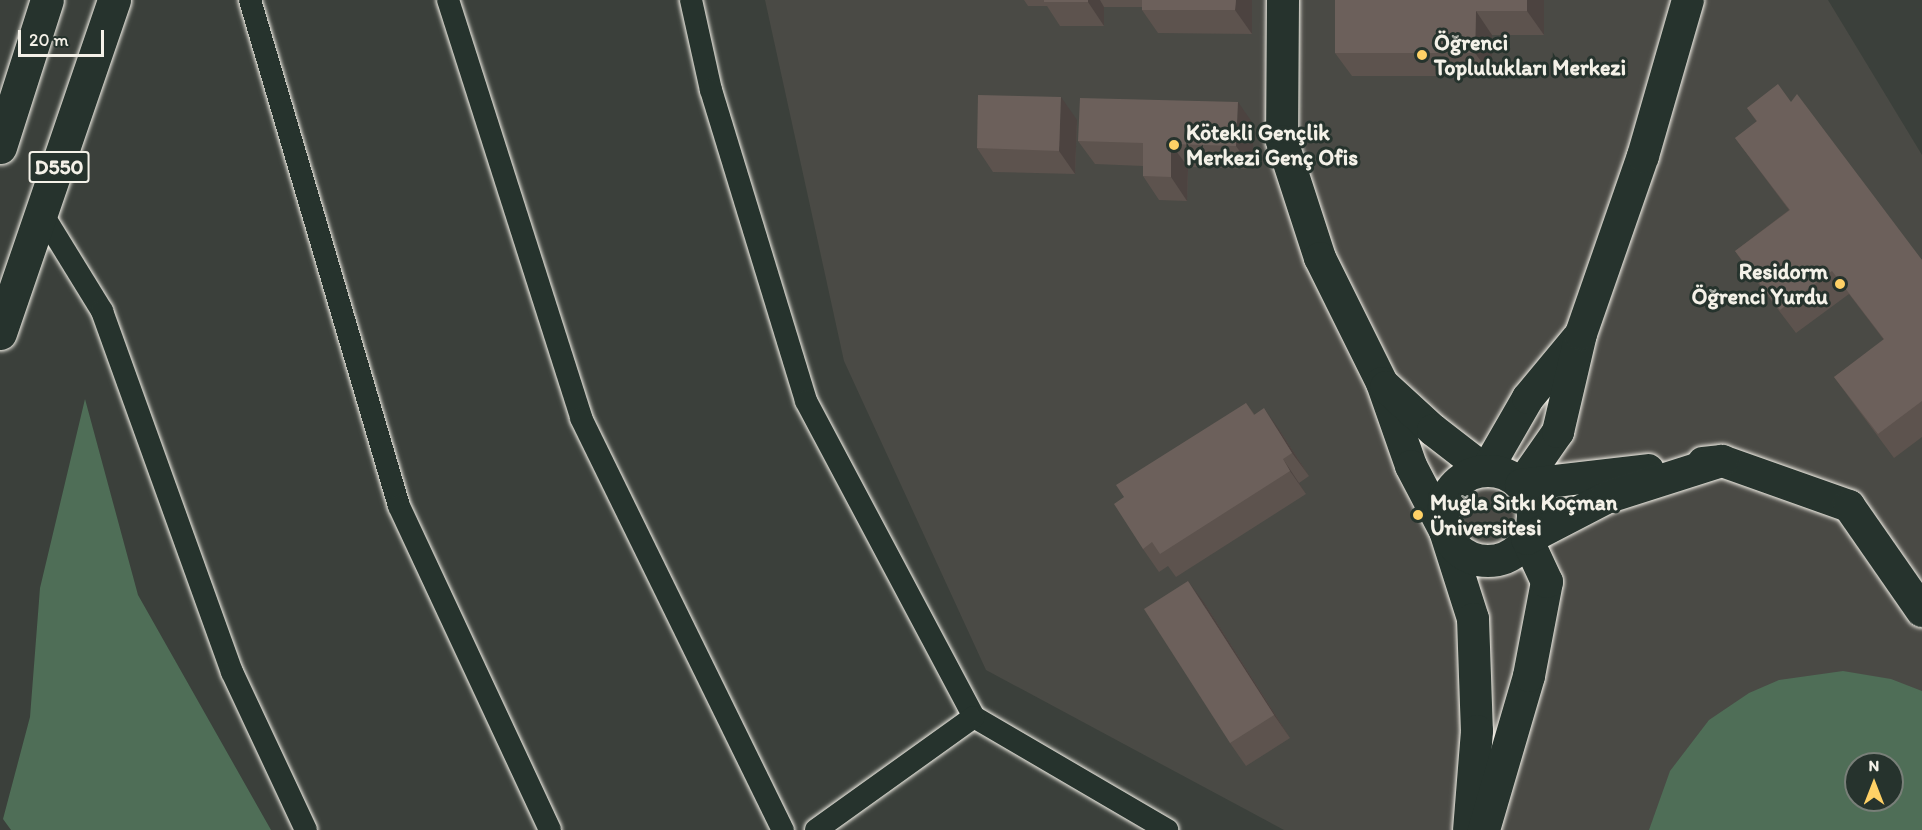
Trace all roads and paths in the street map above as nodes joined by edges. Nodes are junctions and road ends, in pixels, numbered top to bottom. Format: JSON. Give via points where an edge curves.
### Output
{"nodes":[{"id":1,"x":48,"y":0,"type":"edge"},
{"id":2,"x":114,"y":0,"type":"edge"},
{"id":3,"x":250,"y":0,"type":"edge"},
{"id":4,"x":448,"y":0,"type":"edge"},
{"id":5,"x":691,"y":0,"type":"edge"},
{"id":6,"x":1283,"y":0,"type":"edge"},
{"id":7,"x":1688,"y":0,"type":"edge"},
{"id":8,"x":0,"y":147,"type":"edge"},
{"id":9,"x":43,"y":215,"type":"junction"},
{"id":10,"x":0,"y":333,"type":"edge"},
{"id":11,"x":1581,"y":334,"type":"junction"},
{"id":12,"x":1382,"y":383,"type":"junction"},
{"id":13,"x":1722,"y":461,"type":"junction"},
{"id":14,"x":1486,"y":471,"type":"junction"},
{"id":15,"x":1521,"y":484,"type":"junction"},
{"id":16,"x":1445,"y":531,"type":"junction"},
{"id":17,"x":1527,"y":539,"type":"junction"},
{"id":18,"x":1922,"y":611,"type":"edge"},
{"id":19,"x":974,"y":717,"type":"junction"},
{"id":20,"x":306,"y":830,"type":"edge"},
{"id":21,"x":550,"y":830,"type":"edge"},
{"id":22,"x":783,"y":830,"type":"edge"},
{"id":23,"x":816,"y":830,"type":"edge"},
{"id":24,"x":1167,"y":830,"type":"edge"},
{"id":25,"x":1469,"y":830,"type":"edge"},
{"id":26,"x":1484,"y":830,"type":"edge"}],
"edges":[{"from":1,"to":8,"type":"highway","number":"D550"},
{"from":2,"to":9,"type":"highway","number":"D550"},
{"from":3,"to":21,"type":"street","via":[[399,506]]},
{"from":4,"to":22,"type":"street","via":[[581,418]]},
{"from":5,"to":19,"type":"street","via":[[711,90],[806,401]]},
{"from":6,"to":12,"type":"street","via":[[1282,141],[1320,258]]},
{"from":7,"to":11,"type":"street","via":[[1643,156]]},
{"from":9,"to":10,"type":"highway","number":"D550"},
{"from":9,"to":20,"type":"street","via":[[102,310],[232,672]]},
{"from":11,"to":14,"type":"street","via":[[1528,398]]},
{"from":11,"to":15,"type":"street","via":[[1558,432]]},
{"from":12,"to":14,"type":"street"},
{"from":12,"to":16,"type":"street","via":[[1411,466]]},
{"from":13,"to":15,"type":"street"},
{"from":13,"to":17,"type":"street","via":[[1606,498]]},
{"from":13,"to":18,"type":"street","via":[[1849,506]]},
{"from":14,"to":15,"type":"street","via":[[1509,476]]},
{"from":14,"to":16,"type":"street","via":[[1465,477],[1453,487],[1443,515]]},
{"from":15,"to":17,"type":"street","via":[[1533,511]]},
{"from":16,"to":17,"type":"street","via":[[1463,553],[1491,561],[1512,554]]},
{"from":16,"to":25,"type":"street","via":[[1473,619],[1477,731]]},
{"from":17,"to":26,"type":"street","via":[[1547,582],[1529,676]]},
{"from":19,"to":23,"type":"street"},
{"from":19,"to":24,"type":"street"}]}
